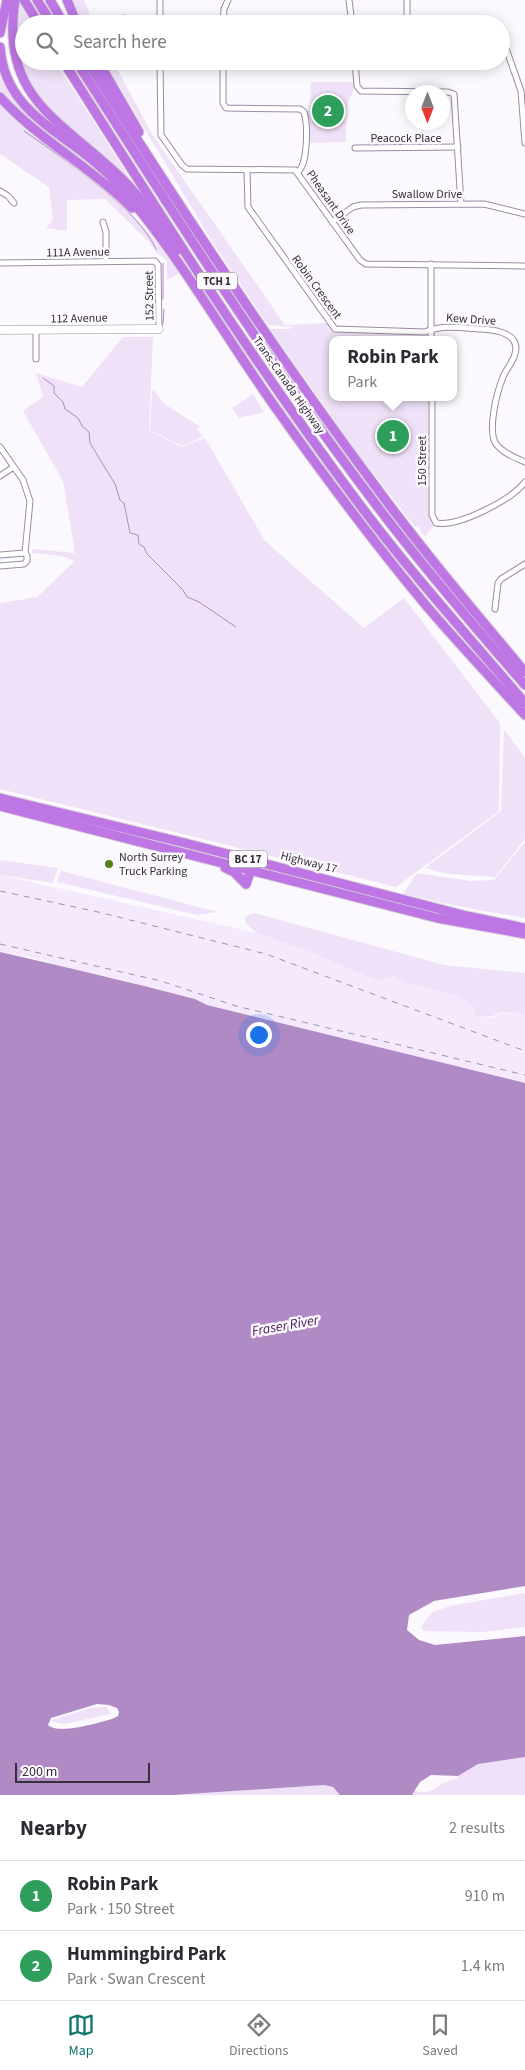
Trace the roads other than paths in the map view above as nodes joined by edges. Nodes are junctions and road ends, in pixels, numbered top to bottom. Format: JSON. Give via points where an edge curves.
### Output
{"nodes":[{"id":1,"x":24,"y":0,"type":"edge"},
{"id":2,"x":37,"y":0,"type":"edge"},
{"id":3,"x":50,"y":0,"type":"edge"},
{"id":4,"x":67,"y":0,"type":"edge"},
{"id":5,"x":160,"y":0,"type":"edge"},
{"id":6,"x":228,"y":0,"type":"edge"},
{"id":7,"x":350,"y":0,"type":"edge"},
{"id":8,"x":407,"y":0,"type":"edge"},
{"id":9,"x":12,"y":1,"type":"edge"},
{"id":10,"x":33,"y":15,"type":"edge"},
{"id":11,"x":46,"y":15,"type":"edge"},
{"id":12,"x":59,"y":15,"type":"edge"},
{"id":13,"x":73,"y":15,"type":"edge"},
{"id":14,"x":160,"y":15,"type":"edge"},
{"id":15,"x":224,"y":15,"type":"edge"},
{"id":16,"x":351,"y":15,"type":"edge"},
{"id":17,"x":407,"y":15,"type":"edge"},
{"id":18,"x":0,"y":33,"type":"edge"},
{"id":19,"x":0,"y":47,"type":"edge"},
{"id":20,"x":510,"y":60,"type":"edge"},
{"id":21,"x":69,"y":70,"type":"edge"},
{"id":22,"x":82,"y":70,"type":"edge"},
{"id":23,"x":93,"y":70,"type":"edge"},
{"id":24,"x":103,"y":70,"type":"edge"},
{"id":25,"x":160,"y":70,"type":"edge"},
{"id":26,"x":223,"y":70,"type":"edge"},
{"id":27,"x":356,"y":70,"type":"edge"},
{"id":28,"x":0,"y":97,"type":"edge"},
{"id":29,"x":525,"y":143,"type":"edge"},
{"id":30,"x":355,"y":148,"type":"dead end"},
{"id":31,"x":458,"y":148,"type":"junction"},
{"id":32,"x":247,"y":170,"type":"junction"},
{"id":33,"x":298,"y":172,"type":"junction"},
{"id":34,"x":0,"y":192,"type":"edge"},
{"id":35,"x":14,"y":203,"type":"dead end"},
{"id":36,"x":461,"y":204,"type":"junction"},
{"id":37,"x":525,"y":214,"type":"edge"},
{"id":38,"x":186,"y":215,"type":"junction"},
{"id":39,"x":103,"y":222,"type":"dead end"},
{"id":40,"x":332,"y":222,"type":"junction"},
{"id":41,"x":169,"y":252,"type":"junction"},
{"id":42,"x":106,"y":261,"type":"junction"},
{"id":43,"x":0,"y":262,"type":"edge"},
{"id":44,"x":157,"y":262,"type":"joint"},
{"id":45,"x":431,"y":264,"type":"junction"},
{"id":46,"x":525,"y":266,"type":"edge"},
{"id":47,"x":216,"y":302,"type":"junction"},
{"id":48,"x":159,"y":329,"type":"joint"},
{"id":49,"x":431,"y":329,"type":"junction"},
{"id":50,"x":0,"y":330,"type":"edge"},
{"id":51,"x":36,"y":330,"type":"junction"},
{"id":52,"x":432,"y":336,"type":"edge"},
{"id":53,"x":36,"y":359,"type":"dead end"},
{"id":54,"x":432,"y":401,"type":"edge"},
{"id":55,"x":0,"y":447,"type":"edge"},
{"id":56,"x":525,"y":462,"type":"edge"},
{"id":57,"x":12,"y":468,"type":"junction"},
{"id":58,"x":0,"y":476,"type":"edge"},
{"id":59,"x":525,"y":482,"type":"edge"},
{"id":60,"x":25,"y":553,"type":"junction"},
{"id":61,"x":0,"y":554,"type":"edge"},
{"id":62,"x":525,"y":564,"type":"edge"},
{"id":63,"x":0,"y":566,"type":"edge"},
{"id":64,"x":495,"y":609,"type":"dead end"},
{"id":65,"x":525,"y":672,"type":"edge"},
{"id":66,"x":525,"y":686,"type":"edge"},
{"id":67,"x":525,"y":702,"type":"edge"},
{"id":68,"x":525,"y":714,"type":"edge"},
{"id":69,"x":0,"y":798,"type":"edge"},
{"id":70,"x":0,"y":806,"type":"edge"},
{"id":71,"x":91,"y":820,"type":"junction"},
{"id":72,"x":154,"y":846,"type":"junction"},
{"id":73,"x":250,"y":870,"type":"junction"},
{"id":74,"x":246,"y":884,"type":"junction"},
{"id":75,"x":337,"y":893,"type":"junction"},
{"id":76,"x":405,"y":900,"type":"junction"},
{"id":77,"x":525,"y":928,"type":"edge"},
{"id":78,"x":525,"y":934,"type":"edge"}],
"edges":[{"from":1,"to":10,"type":"highway"},
{"from":2,"to":11,"type":"highway"},
{"from":3,"to":12,"type":"highway"},
{"from":4,"to":13,"type":"highway"},
{"from":5,"to":14,"type":"street"},
{"from":6,"to":15,"type":"street"},
{"from":7,"to":16,"type":"street"},
{"from":8,"to":17,"type":"street"},
{"from":9,"to":18,"type":"highway"},
{"from":9,"to":47,"type":"highway","via":[[9,56],[24,92],[39,110],[120,177]]},
{"from":19,"to":41,"type":"highway","via":[[6,76],[17,96],[38,118],[115,180]]},
{"from":20,"to":29,"type":"street","via":[[521,91]]},
{"from":21,"to":47,"type":"highway","name":"Trans-Canada Highway","number":"TCH 1"},
{"from":22,"to":66,"type":"highway","name":"Trans-Canada Highway","number":"TCH 1","via":[[291,390],[400,536]]},
{"from":23,"to":38,"type":"highway"},
{"from":24,"to":38,"type":"highway"},
{"from":25,"to":32,"type":"street","name":"Pheasant Drive","via":[[161,135],[182,165],[187,169]]},
{"from":26,"to":33,"type":"street","via":[[226,108],[300,109],[304,112],[306,154]]},
{"from":27,"to":31,"type":"street","via":[[357,86],[361,91],[452,93]]},
{"from":28,"to":41,"type":"highway","via":[[32,129],[118,194]]},
{"from":30,"to":31,"type":"street","name":"Peacock Place"},
{"from":31,"to":36,"type":"street"},
{"from":32,"to":33,"type":"street","name":"Pheasant Drive","via":[[291,169]]},
{"from":32,"to":49,"type":"street","name":"Robin Crescent","via":[[248,207],[335,329],[425,332]]},
{"from":33,"to":40,"type":"street","name":"Pheasant Drive"},
{"from":34,"to":35,"type":"street"},
{"from":36,"to":37,"type":"street","name":"Swallow Drive","via":[[488,204]]},
{"from":36,"to":40,"type":"street","name":"Swallow Drive","via":[[359,205]]},
{"from":38,"to":65,"type":"highway","via":[[376,488]]},
{"from":39,"to":42,"type":"street"},
{"from":40,"to":45,"type":"street","name":"Pheasant Drive","via":[[363,264]]},
{"from":41,"to":68,"type":"highway","via":[[272,404],[360,523],[426,604]]},
{"from":42,"to":43,"type":"street","name":"111A Avenue"},
{"from":42,"to":44,"type":"street","name":"111A Avenue"},
{"from":44,"to":48,"type":"street","name":"152 Street"},
{"from":45,"to":46,"type":"street"},
{"from":45,"to":49,"type":"street"},
{"from":47,"to":67,"type":"highway","name":"Trans-Canada Highway","number":"TCH 1","via":[[363,509],[434,598]]},
{"from":48,"to":51,"type":"street","name":"112 Avenue"},
{"from":49,"to":52,"type":"street"},
{"from":49,"to":56,"type":"street","name":"Kew Drive","via":[[495,330],[513,339],[515,355],[501,384],[492,431],[500,448]]},
{"from":50,"to":51,"type":"street","name":"112 Avenue"},
{"from":51,"to":53,"type":"street"},
{"from":54,"to":59,"type":"street","name":"150 Street","via":[[432,515],[436,523],[487,510]]},
{"from":55,"to":57,"type":"street"},
{"from":57,"to":58,"type":"street"},
{"from":57,"to":60,"type":"street","via":[[23,480],[30,501]]},
{"from":60,"to":61,"type":"street"},
{"from":60,"to":63,"type":"street","via":[[27,560],[24,564]]},
{"from":62,"to":64,"type":"street","via":[[500,579]]},
{"from":69,"to":71,"type":"highway","name":"Highway 17","number":"BC 17"},
{"from":70,"to":72,"type":"highway","name":"Highway 17","number":"BC 17"},
{"from":71,"to":73,"type":"highway","via":[[151,840],[244,864]]},
{"from":71,"to":76,"type":"highway","name":"Highway 17","number":"BC 17"},
{"from":72,"to":73,"type":"highway","name":"Highway 17","number":"BC 17"},
{"from":72,"to":74,"type":"highway","via":[[231,870]]},
{"from":73,"to":74,"type":"highway"},
{"from":73,"to":75,"type":"highway","name":"Highway 17","number":"BC 17"},
{"from":73,"to":76,"type":"highway","via":[[255,866],[377,897]]},
{"from":74,"to":75,"type":"highway","via":[[262,878]]},
{"from":75,"to":78,"type":"highway","name":"Highway 17","number":"BC 17","via":[[437,918]]},
{"from":76,"to":77,"type":"highway","name":"Highway 17","number":"BC 17"}]}
